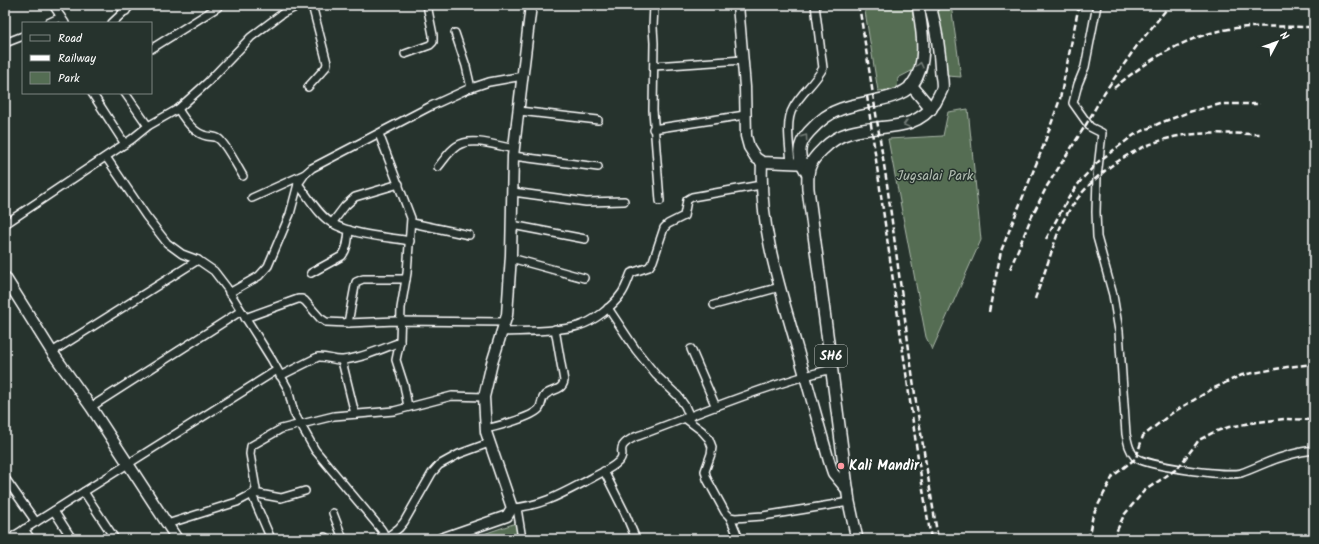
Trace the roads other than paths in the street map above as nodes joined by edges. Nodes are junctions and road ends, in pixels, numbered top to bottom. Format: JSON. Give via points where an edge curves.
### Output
{"nodes":[{"id":1,"x":53,"y":5,"type":"edge"},
{"id":2,"x":119,"y":5,"type":"edge"},
{"id":3,"x":131,"y":5,"type":"edge"},
{"id":4,"x":300,"y":5,"type":"edge"},
{"id":5,"x":312,"y":5,"type":"edge"},
{"id":6,"x":427,"y":5,"type":"edge"},
{"id":7,"x":531,"y":5,"type":"edge"},
{"id":8,"x":654,"y":5,"type":"edge"},
{"id":9,"x":738,"y":5,"type":"edge"},
{"id":10,"x":815,"y":5,"type":"edge"},
{"id":11,"x":918,"y":5,"type":"edge"},
{"id":12,"x":930,"y":5,"type":"edge"},
{"id":13,"x":1097,"y":5,"type":"edge"},
{"id":14,"x":218,"y":7,"type":"dead end"},
{"id":15,"x":126,"y":11,"type":"junction"},
{"id":16,"x":63,"y":20,"type":"edge"},
{"id":17,"x":53,"y":22,"type":"edge"},
{"id":18,"x":113,"y":22,"type":"edge"},
{"id":19,"x":455,"y":33,"type":"dead end"},
{"id":20,"x":22,"y":36,"type":"edge"},
{"id":21,"x":5,"y":43,"type":"edge"},
{"id":22,"x":152,"y":48,"type":"edge"},
{"id":23,"x":405,"y":54,"type":"dead end"},
{"id":24,"x":743,"y":60,"type":"junction"},
{"id":25,"x":654,"y":66,"type":"junction"},
{"id":26,"x":523,"y":76,"type":"junction"},
{"id":27,"x":911,"y":85,"type":"junction"},
{"id":28,"x":308,"y":87,"type":"dead end"},
{"id":29,"x":471,"y":88,"type":"junction"},
{"id":30,"x":93,"y":94,"type":"edge"},
{"id":31,"x":126,"y":94,"type":"edge"},
{"id":32,"x":178,"y":109,"type":"junction"},
{"id":33,"x":931,"y":109,"type":"junction"},
{"id":34,"x":519,"y":112,"type":"junction"},
{"id":35,"x":745,"y":115,"type":"junction"},
{"id":36,"x":598,"y":120,"type":"dead end"},
{"id":37,"x":148,"y":126,"type":"junction"},
{"id":38,"x":653,"y":129,"type":"junction"},
{"id":39,"x":379,"y":134,"type":"junction"},
{"id":40,"x":125,"y":144,"type":"junction"},
{"id":41,"x":514,"y":152,"type":"junction"},
{"id":42,"x":106,"y":157,"type":"junction"},
{"id":43,"x":762,"y":162,"type":"junction"},
{"id":44,"x":802,"y":166,"type":"junction"},
{"id":45,"x":438,"y":167,"type":"dead end"},
{"id":46,"x":598,"y":167,"type":"dead end"},
{"id":47,"x":305,"y":174,"type":"junction"},
{"id":48,"x":243,"y":176,"type":"dead end"},
{"id":49,"x":298,"y":184,"type":"junction"},
{"id":50,"x":399,"y":184,"type":"junction"},
{"id":51,"x":761,"y":185,"type":"junction"},
{"id":52,"x":513,"y":192,"type":"junction"},
{"id":53,"x":252,"y":198,"type":"dead end"},
{"id":54,"x":624,"y":201,"type":"dead end"},
{"id":55,"x":660,"y":201,"type":"dead end"},
{"id":56,"x":332,"y":223,"type":"junction"},
{"id":57,"x":412,"y":223,"type":"junction"},
{"id":58,"x":5,"y":224,"type":"edge"},
{"id":59,"x":512,"y":225,"type":"junction"},
{"id":60,"x":349,"y":230,"type":"junction"},
{"id":61,"x":469,"y":235,"type":"dead end"},
{"id":62,"x":585,"y":239,"type":"dead end"},
{"id":63,"x":410,"y":240,"type":"junction"},
{"id":64,"x":511,"y":258,"type":"junction"},
{"id":65,"x":198,"y":260,"type":"junction"},
{"id":66,"x":312,"y":273,"type":"dead end"},
{"id":67,"x":5,"y":277,"type":"edge"},
{"id":68,"x":584,"y":278,"type":"dead end"},
{"id":69,"x":406,"y":279,"type":"junction"},
{"id":70,"x":780,"y":287,"type":"junction"},
{"id":71,"x":229,"y":292,"type":"junction"},
{"id":72,"x":714,"y":305,"type":"dead end"},
{"id":73,"x":608,"y":308,"type":"junction"},
{"id":74,"x":243,"y":314,"type":"junction"},
{"id":75,"x":401,"y":321,"type":"junction"},
{"id":76,"x":505,"y":322,"type":"junction"},
{"id":77,"x":348,"y":323,"type":"junction"},
{"id":78,"x":556,"y":329,"type":"junction"},
{"id":79,"x":502,"y":332,"type":"junction"},
{"id":80,"x":400,"y":342,"type":"junction"},
{"id":81,"x":692,"y":349,"type":"dead end"},
{"id":82,"x":52,"y":352,"type":"junction"},
{"id":83,"x":342,"y":361,"type":"junction"},
{"id":84,"x":832,"y":369,"type":"junction"},
{"id":85,"x":278,"y":373,"type":"junction"},
{"id":86,"x":805,"y":376,"type":"junction"},
{"id":87,"x":484,"y":397,"type":"junction"},
{"id":88,"x":91,"y":407,"type":"junction"},
{"id":89,"x":716,"y":407,"type":"junction"},
{"id":90,"x":408,"y":408,"type":"junction"},
{"id":91,"x":355,"y":414,"type":"junction"},
{"id":92,"x":688,"y":418,"type":"junction"},
{"id":93,"x":300,"y":424,"type":"junction"},
{"id":94,"x":486,"y":429,"type":"junction"},
{"id":95,"x":489,"y":443,"type":"junction"},
{"id":96,"x":1314,"y":450,"type":"edge"},
{"id":97,"x":128,"y":465,"type":"junction"},
{"id":98,"x":604,"y":471,"type":"junction"},
{"id":99,"x":5,"y":478,"type":"edge"},
{"id":100,"x":305,"y":491,"type":"dead end"},
{"id":101,"x":84,"y":492,"type":"junction"},
{"id":102,"x":253,"y":494,"type":"junction"},
{"id":103,"x":849,"y":497,"type":"junction"},
{"id":104,"x":514,"y":508,"type":"junction"},
{"id":105,"x":54,"y":511,"type":"junction"},
{"id":106,"x":333,"y":513,"type":"dead end"},
{"id":107,"x":730,"y":517,"type":"junction"},
{"id":108,"x":36,"y":522,"type":"junction"},
{"id":109,"x":167,"y":524,"type":"junction"},
{"id":110,"x":24,"y":529,"type":"junction"},
{"id":111,"x":9,"y":539,"type":"edge"},
{"id":112,"x":31,"y":539,"type":"edge"},
{"id":113,"x":72,"y":539,"type":"edge"},
{"id":114,"x":115,"y":539,"type":"edge"},
{"id":115,"x":177,"y":539,"type":"edge"},
{"id":116,"x":271,"y":539,"type":"edge"},
{"id":117,"x":344,"y":539,"type":"edge"},
{"id":118,"x":381,"y":539,"type":"edge"},
{"id":119,"x":386,"y":539,"type":"edge"},
{"id":120,"x":441,"y":539,"type":"edge"},
{"id":121,"x":522,"y":539,"type":"edge"},
{"id":122,"x":636,"y":539,"type":"edge"},
{"id":123,"x":738,"y":539,"type":"edge"},
{"id":124,"x":857,"y":539,"type":"edge"}],
"edges":[{"from":1,"to":16,"type":"street"},
{"from":2,"to":15,"type":"street"},
{"from":3,"to":15,"type":"street"},
{"from":4,"to":32,"type":"street","via":[[251,37]]},
{"from":5,"to":28,"type":"street","via":[[327,63]]},
{"from":6,"to":23,"type":"street","via":[[433,42]]},
{"from":7,"to":26,"type":"street"},
{"from":8,"to":25,"type":"street"},
{"from":9,"to":24,"type":"street"},
{"from":10,"to":44,"type":"street","via":[[823,68],[790,114],[789,132]]},
{"from":27,"to":11,"type":"main road","one_way":true,"via":[[921,64],[923,44]]},
{"from":12,"to":33,"type":"main road","via":[[939,48],[942,88]]},
{"from":13,"to":96,"type":"street","via":[[1085,67],[1073,103],[1090,127],[1102,133],[1096,212],[1097,238],[1113,295],[1119,331],[1126,434],[1130,450],[1136,458],[1160,465],[1201,473],[1240,474],[1276,459]]},
{"from":14,"to":22,"type":"street"},
{"from":15,"to":18,"type":"street"},
{"from":16,"to":17,"type":"street"},
{"from":19,"to":29,"type":"street"},
{"from":20,"to":21,"type":"street"},
{"from":24,"to":25,"type":"street"},
{"from":24,"to":35,"type":"street"},
{"from":25,"to":38,"type":"street"},
{"from":26,"to":29,"type":"street"},
{"from":26,"to":34,"type":"street"},
{"from":27,"to":33,"type":"main road"},
{"from":44,"to":27,"type":"main road","number":"SH6","one_way":true,"via":[[801,144],[806,135],[825,117],[854,104],[894,96],[904,92]]},
{"from":29,"to":39,"type":"street"},
{"from":30,"to":40,"type":"street"},
{"from":31,"to":37,"type":"street"},
{"from":32,"to":37,"type":"street"},
{"from":32,"to":48,"type":"street","via":[[193,128],[206,136],[218,138]]},
{"from":33,"to":44,"type":"main road","one_way":true,"via":[[913,122],[856,131],[837,138]]},
{"from":34,"to":36,"type":"street"},
{"from":34,"to":41,"type":"street"},
{"from":35,"to":38,"type":"street"},
{"from":35,"to":43,"type":"street","via":[[749,147]]},
{"from":37,"to":40,"type":"street"},
{"from":38,"to":55,"type":"street"},
{"from":39,"to":47,"type":"street"},
{"from":39,"to":50,"type":"street"},
{"from":40,"to":42,"type":"street"},
{"from":41,"to":45,"type":"street","via":[[470,141],[453,149]]},
{"from":41,"to":46,"type":"street"},
{"from":41,"to":52,"type":"street"},
{"from":42,"to":58,"type":"street"},
{"from":42,"to":65,"type":"street","via":[[160,234],[174,249]]},
{"from":43,"to":44,"type":"street"},
{"from":43,"to":51,"type":"street"},
{"from":44,"to":84,"type":"main road","number":"SH6","via":[[808,189]]},
{"from":47,"to":49,"type":"street"},
{"from":47,"to":53,"type":"street"},
{"from":49,"to":56,"type":"street"},
{"from":49,"to":71,"type":"street","via":[[290,214],[268,266],[259,276]]},
{"from":50,"to":56,"type":"street","via":[[355,198]]},
{"from":50,"to":57,"type":"street"},
{"from":51,"to":70,"type":"street","via":[[764,216]]},
{"from":51,"to":73,"type":"street","via":[[687,200],[684,216],[664,228],[649,267],[631,273],[621,294]]},
{"from":52,"to":54,"type":"street","via":[[591,202]]},
{"from":52,"to":59,"type":"street"},
{"from":56,"to":60,"type":"street"},
{"from":57,"to":61,"type":"street"},
{"from":57,"to":63,"type":"street"},
{"from":59,"to":62,"type":"street"},
{"from":59,"to":64,"type":"street"},
{"from":60,"to":63,"type":"street"},
{"from":60,"to":66,"type":"street","via":[[348,244],[342,256]]},
{"from":63,"to":69,"type":"street"},
{"from":64,"to":68,"type":"street"},
{"from":64,"to":76,"type":"street"},
{"from":65,"to":71,"type":"street","via":[[214,271]]},
{"from":65,"to":82,"type":"street"},
{"from":67,"to":82,"type":"street"},
{"from":69,"to":75,"type":"street"},
{"from":69,"to":77,"type":"street","via":[[363,279],[356,282]]},
{"from":70,"to":72,"type":"street"},
{"from":70,"to":86,"type":"street"},
{"from":71,"to":74,"type":"street"},
{"from":73,"to":78,"type":"street","via":[[582,325]]},
{"from":73,"to":92,"type":"street","via":[[636,350],[656,375],[678,396],[685,406]]},
{"from":74,"to":77,"type":"street","via":[[302,299],[326,322]]},
{"from":74,"to":85,"type":"street"},
{"from":74,"to":88,"type":"street"},
{"from":75,"to":76,"type":"street"},
{"from":75,"to":77,"type":"street"},
{"from":75,"to":80,"type":"street"},
{"from":76,"to":79,"type":"street"},
{"from":78,"to":79,"type":"street"},
{"from":78,"to":94,"type":"street","via":[[564,381],[561,388],[545,395],[538,411]]},
{"from":79,"to":87,"type":"street"},
{"from":80,"to":83,"type":"street"},
{"from":80,"to":90,"type":"street","via":[[396,360]]},
{"from":81,"to":89,"type":"street"},
{"from":82,"to":88,"type":"street"},
{"from":83,"to":85,"type":"street","via":[[322,356]]},
{"from":83,"to":91,"type":"street"},
{"from":84,"to":86,"type":"street"},
{"from":84,"to":103,"type":"main road","number":"SH6"},
{"from":85,"to":93,"type":"street","via":[[288,389],[294,413]]},
{"from":85,"to":97,"type":"street"},
{"from":86,"to":89,"type":"street"},
{"from":86,"to":103,"type":"street","via":[[833,473]]},
{"from":87,"to":90,"type":"street","via":[[452,396]]},
{"from":87,"to":94,"type":"street"},
{"from":88,"to":97,"type":"street"},
{"from":89,"to":92,"type":"street"},
{"from":90,"to":91,"type":"street"},
{"from":91,"to":93,"type":"street"},
{"from":92,"to":98,"type":"street","via":[[627,441],[621,449],[622,458]]},
{"from":92,"to":107,"type":"street","via":[[709,439],[712,447],[705,471],[707,479]]},
{"from":93,"to":102,"type":"street","via":[[281,429],[252,446],[250,454],[256,489]]},
{"from":93,"to":118,"type":"street","via":[[315,450],[381,528]]},
{"from":94,"to":95,"type":"street"},
{"from":95,"to":104,"type":"street"},
{"from":95,"to":119,"type":"street","via":[[458,454],[439,465],[404,522]]},
{"from":97,"to":101,"type":"street"},
{"from":97,"to":109,"type":"street"},
{"from":98,"to":104,"type":"street","via":[[547,502]]},
{"from":98,"to":122,"type":"street"},
{"from":99,"to":108,"type":"street"},
{"from":100,"to":102,"type":"street","via":[[281,498]]},
{"from":101,"to":105,"type":"street"},
{"from":101,"to":114,"type":"street"},
{"from":102,"to":109,"type":"street","via":[[237,502]]},
{"from":102,"to":116,"type":"street"},
{"from":103,"to":107,"type":"street","via":[[763,516]]},
{"from":103,"to":124,"type":"main road","number":"SH6"},
{"from":104,"to":120,"type":"street","via":[[507,516]]},
{"from":104,"to":121,"type":"street"},
{"from":105,"to":108,"type":"street"},
{"from":105,"to":113,"type":"street"},
{"from":106,"to":117,"type":"street"},
{"from":107,"to":123,"type":"street"},
{"from":108,"to":110,"type":"street"},
{"from":109,"to":115,"type":"street"},
{"from":110,"to":111,"type":"street"},
{"from":110,"to":112,"type":"street"}]}
